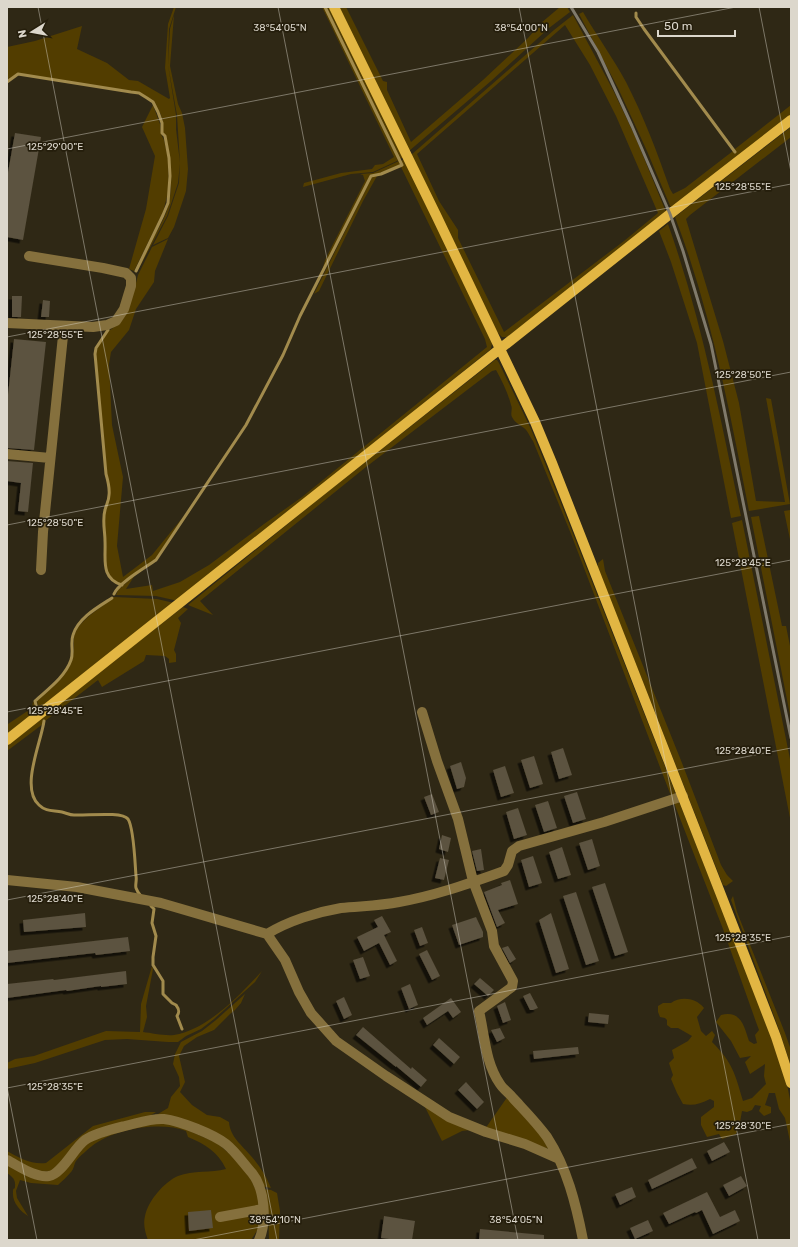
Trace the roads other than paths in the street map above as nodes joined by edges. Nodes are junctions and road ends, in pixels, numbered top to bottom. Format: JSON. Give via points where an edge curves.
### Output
{"nodes":[{"id":1,"x":334,"y":7,"type":"edge"},
{"id":2,"x":791,"y":120,"type":"edge"},
{"id":3,"x":29,"y":256,"type":"dead end"},
{"id":4,"x":7,"y":323,"type":"edge"},
{"id":5,"x":64,"y":326,"type":"junction"},
{"id":6,"x":499,"y":350,"type":"junction"},
{"id":7,"x":7,"y":454,"type":"edge"},
{"id":8,"x":50,"y":458,"type":"junction"},
{"id":9,"x":42,"y":570,"type":"dead end"},
{"id":10,"x":422,"y":712,"type":"dead end"},
{"id":11,"x":7,"y":740,"type":"edge"},
{"id":12,"x":682,"y":796,"type":"junction"},
{"id":13,"x":7,"y":880,"type":"edge"},
{"id":14,"x":473,"y":881,"type":"junction"},
{"id":15,"x":266,"y":934,"type":"junction"},
{"id":16,"x":791,"y":1083,"type":"edge"},
{"id":17,"x":559,"y":1159,"type":"junction"},
{"id":18,"x":7,"y":1160,"type":"edge"},
{"id":19,"x":263,"y":1209,"type":"junction"},
{"id":20,"x":220,"y":1217,"type":"dead end"},
{"id":21,"x":259,"y":1240,"type":"edge"},
{"id":22,"x":583,"y":1240,"type":"edge"}],
"edges":[{"from":1,"to":6,"type":"main road"},
{"from":2,"to":6,"type":"main road"},
{"from":3,"to":5,"type":"street","via":[[126,272],[130,278],[128,297],[116,321],[93,327]]},
{"from":4,"to":5,"type":"street"},
{"from":5,"to":8,"type":"street"},
{"from":6,"to":11,"type":"main road"},
{"from":6,"to":12,"type":"main road","via":[[552,464]]},
{"from":7,"to":8,"type":"street"},
{"from":8,"to":9,"type":"street"},
{"from":10,"to":14,"type":"street","via":[[458,819]]},
{"from":12,"to":14,"type":"street","via":[[519,846],[512,851],[504,871]]},
{"from":12,"to":16,"type":"main road","via":[[776,1037]]},
{"from":13,"to":15,"type":"street","via":[[77,887],[161,904]]},
{"from":14,"to":15,"type":"street","via":[[443,892],[398,903],[340,908],[281,925]]},
{"from":14,"to":17,"type":"street","via":[[492,931],[494,946],[513,980],[512,987],[479,1011],[491,1066],[500,1084],[546,1136]]},
{"from":15,"to":17,"type":"street","via":[[285,960],[311,1013],[336,1041],[449,1117]]},
{"from":17,"to":22,"type":"street","via":[[575,1199]]},
{"from":18,"to":19,"type":"street","via":[[42,1176],[50,1176],[56,1173],[85,1140],[147,1120],[164,1119],[194,1127],[226,1144],[254,1175],[264,1202]]},
{"from":19,"to":20,"type":"street"},
{"from":19,"to":21,"type":"street"}]}
